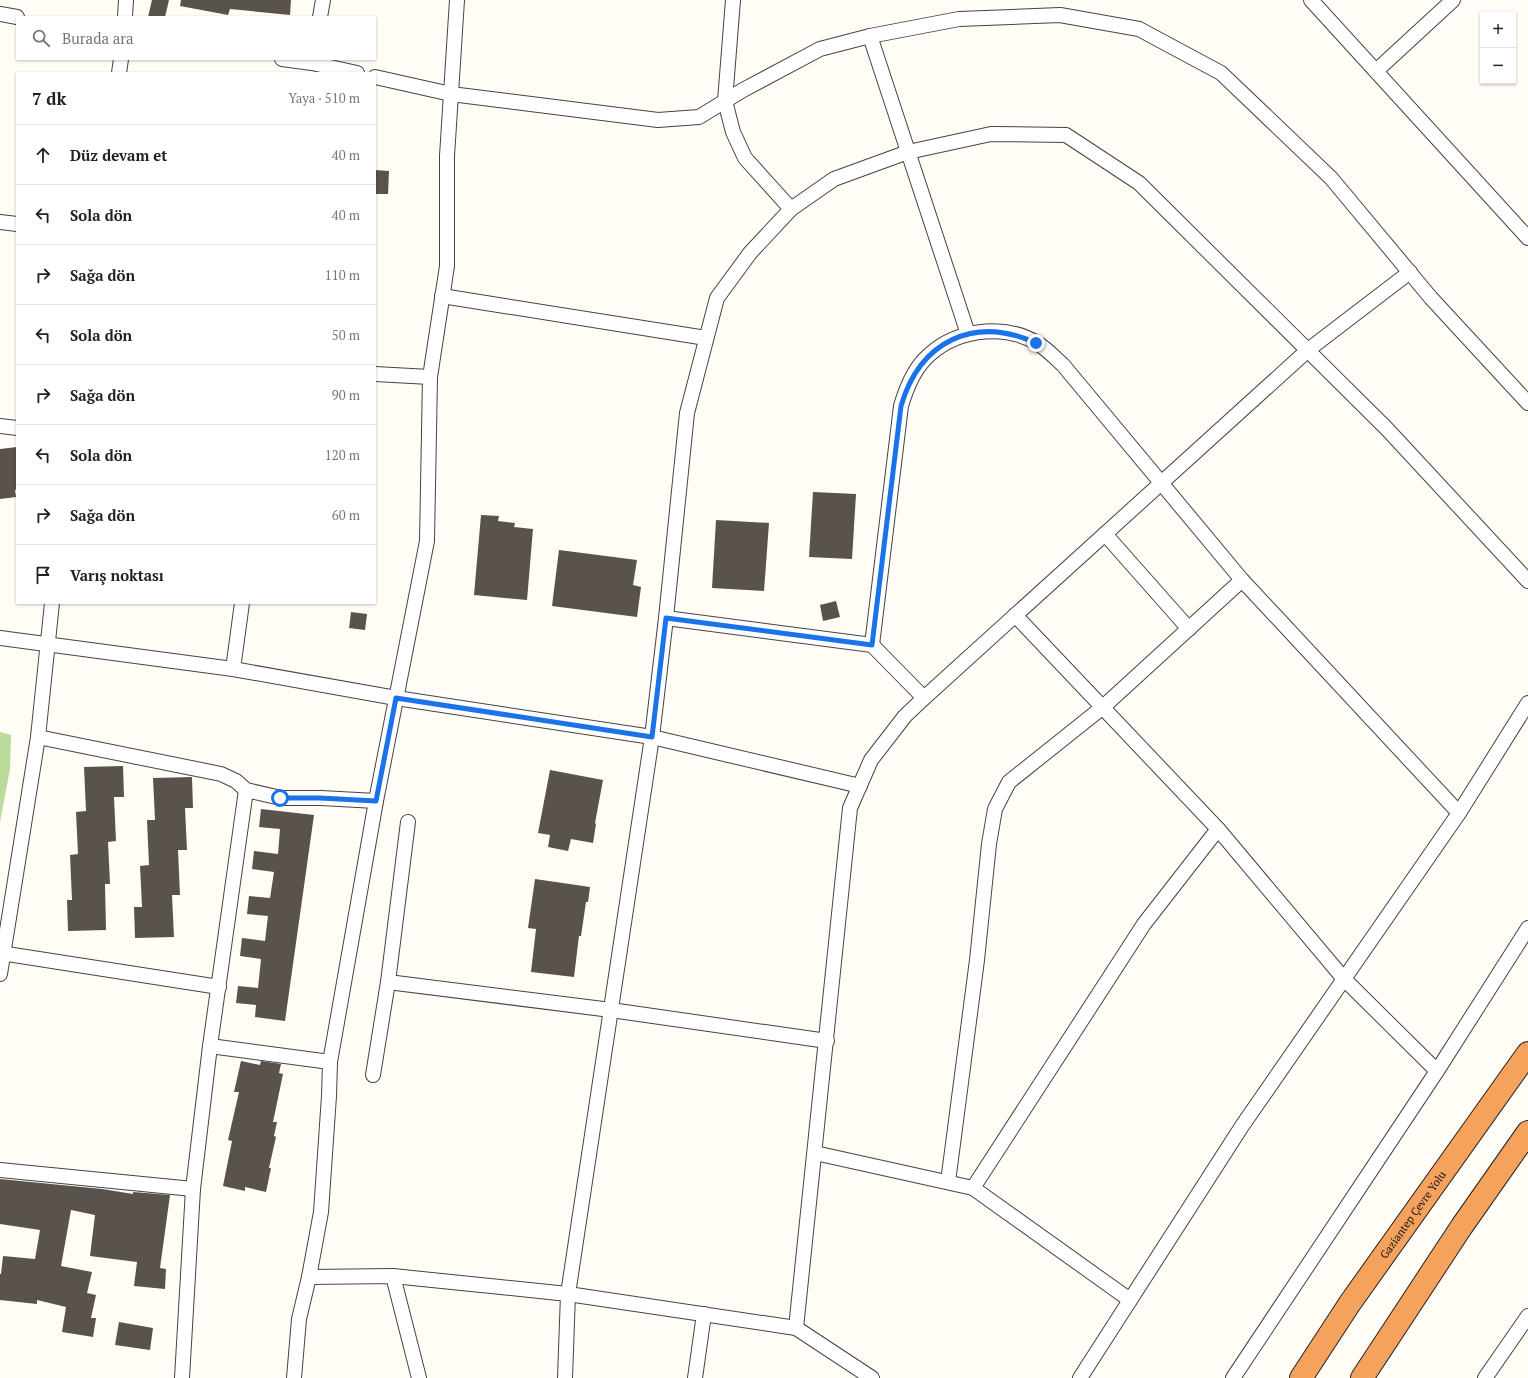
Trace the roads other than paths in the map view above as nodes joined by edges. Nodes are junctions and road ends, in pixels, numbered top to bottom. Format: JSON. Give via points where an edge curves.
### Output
{"nodes":[{"id":1,"x":126,"y":0,"type":"edge"},
{"id":2,"x":323,"y":0,"type":"edge"},
{"id":3,"x":457,"y":0,"type":"edge"},
{"id":4,"x":733,"y":0,"type":"edge"},
{"id":5,"x":1311,"y":0,"type":"edge"},
{"id":6,"x":1453,"y":0,"type":"edge"},
{"id":7,"x":0,"y":14,"type":"edge"},
{"id":8,"x":125,"y":16,"type":"edge"},
{"id":9,"x":320,"y":16,"type":"edge"},
{"id":10,"x":16,"y":17,"type":"edge"},
{"id":11,"x":870,"y":36,"type":"junction"},
{"id":12,"x":121,"y":60,"type":"edge"},
{"id":13,"x":287,"y":60,"type":"edge"},
{"id":14,"x":312,"y":65,"type":"edge"},
{"id":15,"x":1376,"y":71,"type":"junction"},
{"id":16,"x":119,"y":72,"type":"edge"},
{"id":17,"x":351,"y":72,"type":"edge"},
{"id":18,"x":376,"y":77,"type":"edge"},
{"id":19,"x":451,"y":94,"type":"junction"},
{"id":20,"x":725,"y":101,"type":"junction"},
{"id":21,"x":908,"y":152,"type":"junction"},
{"id":22,"x":791,"y":209,"type":"junction"},
{"id":23,"x":0,"y":222,"type":"edge"},
{"id":24,"x":16,"y":224,"type":"edge"},
{"id":25,"x":1528,"y":238,"type":"edge"},
{"id":26,"x":1410,"y":272,"type":"junction"},
{"id":27,"x":442,"y":296,"type":"junction"},
{"id":28,"x":968,"y":334,"type":"junction"},
{"id":29,"x":706,"y":338,"type":"junction"},
{"id":30,"x":1308,"y":350,"type":"junction"},
{"id":31,"x":376,"y":374,"type":"edge"},
{"id":32,"x":430,"y":377,"type":"junction"},
{"id":33,"x":1528,"y":403,"type":"edge"},
{"id":34,"x":0,"y":426,"type":"edge"},
{"id":35,"x":16,"y":428,"type":"edge"},
{"id":36,"x":1160,"y":484,"type":"junction"},
{"id":37,"x":1105,"y":534,"type":"junction"},
{"id":38,"x":1242,"y":580,"type":"junction"},
{"id":39,"x":1528,"y":581,"type":"edge"},
{"id":40,"x":52,"y":604,"type":"edge"},
{"id":41,"x":242,"y":604,"type":"edge"},
{"id":42,"x":1016,"y":615,"type":"junction"},
{"id":43,"x":666,"y":618,"type":"junction"},
{"id":44,"x":1189,"y":629,"type":"junction"},
{"id":45,"x":0,"y":638,"type":"edge"},
{"id":46,"x":47,"y":644,"type":"junction"},
{"id":47,"x":872,"y":645,"type":"junction"},
{"id":48,"x":233,"y":669,"type":"junction"},
{"id":49,"x":396,"y":698,"type":"junction"},
{"id":50,"x":924,"y":698,"type":"junction"},
{"id":51,"x":1528,"y":703,"type":"edge"},
{"id":52,"x":1103,"y":707,"type":"junction"},
{"id":53,"x":38,"y":737,"type":"junction"},
{"id":54,"x":652,"y":737,"type":"junction"},
{"id":55,"x":860,"y":786,"type":"junction"},
{"id":56,"x":246,"y":790,"type":"junction"},
{"id":57,"x":376,"y":801,"type":"junction"},
{"id":58,"x":1459,"y":813,"type":"junction"},
{"id":59,"x":408,"y":822,"type":"dead end"},
{"id":60,"x":1218,"y":829,"type":"junction"},
{"id":61,"x":1528,"y":928,"type":"edge"},
{"id":62,"x":2,"y":953,"type":"edge"},
{"id":63,"x":0,"y":974,"type":"edge"},
{"id":64,"x":1344,"y":979,"type":"junction"},
{"id":65,"x":388,"y":982,"type":"junction"},
{"id":66,"x":219,"y":987,"type":"junction"},
{"id":67,"x":611,"y":1010,"type":"junction"},
{"id":68,"x":827,"y":1041,"type":"junction"},
{"id":69,"x":210,"y":1046,"type":"junction"},
{"id":70,"x":1528,"y":1053,"type":"edge"},
{"id":71,"x":330,"y":1062,"type":"junction"},
{"id":72,"x":1437,"y":1071,"type":"junction"},
{"id":73,"x":373,"y":1075,"type":"dead end"},
{"id":74,"x":1528,"y":1132,"type":"edge"},
{"id":75,"x":815,"y":1153,"type":"junction"},
{"id":76,"x":0,"y":1170,"type":"edge"},
{"id":77,"x":948,"y":1182,"type":"junction"},
{"id":78,"x":973,"y":1188,"type":"junction"},
{"id":79,"x":193,"y":1189,"type":"junction"},
{"id":80,"x":393,"y":1276,"type":"junction"},
{"id":81,"x":309,"y":1277,"type":"junction"},
{"id":82,"x":568,"y":1294,"type":"junction"},
{"id":83,"x":1130,"y":1300,"type":"junction"},
{"id":84,"x":704,"y":1314,"type":"junction"},
{"id":85,"x":1528,"y":1316,"type":"edge"},
{"id":86,"x":796,"y":1328,"type":"junction"},
{"id":87,"x":182,"y":1378,"type":"edge"},
{"id":88,"x":294,"y":1378,"type":"edge"},
{"id":89,"x":419,"y":1378,"type":"edge"},
{"id":90,"x":565,"y":1378,"type":"edge"},
{"id":91,"x":695,"y":1378,"type":"edge"},
{"id":92,"x":872,"y":1378,"type":"edge"},
{"id":93,"x":1080,"y":1378,"type":"edge"},
{"id":94,"x":1233,"y":1378,"type":"edge"},
{"id":95,"x":1301,"y":1378,"type":"edge"},
{"id":96,"x":1362,"y":1378,"type":"edge"},
{"id":97,"x":1485,"y":1378,"type":"edge"}],
"edges":[{"from":1,"to":8,"type":"street"},
{"from":2,"to":9,"type":"street"},
{"from":3,"to":19,"type":"street"},
{"from":4,"to":20,"type":"street"},
{"from":5,"to":15,"type":"street"},
{"from":6,"to":15,"type":"street"},
{"from":7,"to":10,"type":"street"},
{"from":11,"to":20,"type":"street","via":[[820,49]]},
{"from":11,"to":21,"type":"street"},
{"from":11,"to":26,"type":"street","via":[[959,19],[1060,15],[1139,29],[1221,73],[1331,178]]},
{"from":12,"to":16,"type":"street"},
{"from":13,"to":14,"type":"street"},
{"from":14,"to":17,"type":"street"},
{"from":15,"to":25,"type":"street"},
{"from":18,"to":19,"type":"street"},
{"from":19,"to":20,"type":"street","via":[[658,120],[699,117]]},
{"from":19,"to":27,"type":"street","via":[[447,156],[447,266]]},
{"from":20,"to":22,"type":"street","via":[[745,158]]},
{"from":21,"to":22,"type":"street","via":[[834,179]]},
{"from":21,"to":28,"type":"street"},
{"from":21,"to":30,"type":"street","via":[[991,134],[1066,135],[1139,183]]},
{"from":22,"to":29,"type":"street","via":[[750,253],[717,298]]},
{"from":23,"to":24,"type":"street"},
{"from":26,"to":30,"type":"street"},
{"from":26,"to":33,"type":"street"},
{"from":27,"to":29,"type":"street"},
{"from":27,"to":32,"type":"street"},
{"from":28,"to":36,"type":"street","via":[[1004,332],[1020,336],[1050,352]]},
{"from":28,"to":47,"type":"street","via":[[936,349],[924,360],[905,391],[901,406]]},
{"from":29,"to":43,"type":"street","via":[[687,413]]},
{"from":30,"to":36,"type":"street"},
{"from":30,"to":39,"type":"street","via":[[1387,429]]},
{"from":31,"to":32,"type":"street"},
{"from":32,"to":49,"type":"street","via":[[427,541]]},
{"from":34,"to":35,"type":"street"},
{"from":36,"to":37,"type":"street"},
{"from":36,"to":38,"type":"street"},
{"from":37,"to":42,"type":"street"},
{"from":37,"to":44,"type":"street"},
{"from":38,"to":44,"type":"street"},
{"from":38,"to":58,"type":"street"},
{"from":40,"to":46,"type":"street"},
{"from":41,"to":48,"type":"street"},
{"from":42,"to":50,"type":"street"},
{"from":42,"to":52,"type":"street"},
{"from":43,"to":47,"type":"street"},
{"from":43,"to":54,"type":"street"},
{"from":44,"to":52,"type":"street"},
{"from":45,"to":46,"type":"street"},
{"from":46,"to":48,"type":"street"},
{"from":46,"to":53,"type":"street"},
{"from":47,"to":50,"type":"street"},
{"from":48,"to":49,"type":"street"},
{"from":49,"to":54,"type":"street"},
{"from":49,"to":57,"type":"street"},
{"from":50,"to":55,"type":"street","via":[[905,716],[871,760]]},
{"from":51,"to":58,"type":"street"},
{"from":52,"to":60,"type":"street"},
{"from":52,"to":77,"type":"street","via":[[1008,782],[995,809]]},
{"from":53,"to":56,"type":"street","via":[[221,774],[236,781]]},
{"from":53,"to":62,"type":"street"},
{"from":54,"to":55,"type":"street"},
{"from":54,"to":67,"type":"street"},
{"from":55,"to":68,"type":"street","via":[[850,808]]},
{"from":56,"to":57,"type":"street","via":[[280,798]]},
{"from":56,"to":66,"type":"street"},
{"from":57,"to":71,"type":"street"},
{"from":58,"to":64,"type":"street"},
{"from":59,"to":65,"type":"street"},
{"from":60,"to":64,"type":"street"},
{"from":60,"to":78,"type":"street","via":[[1144,924]]},
{"from":61,"to":72,"type":"street"},
{"from":62,"to":63,"type":"street"},
{"from":62,"to":66,"type":"street"},
{"from":64,"to":72,"type":"street"},
{"from":64,"to":83,"type":"street","via":[[1242,1126]]},
{"from":65,"to":67,"type":"street"},
{"from":65,"to":73,"type":"street"},
{"from":66,"to":69,"type":"street"},
{"from":67,"to":68,"type":"street"},
{"from":67,"to":82,"type":"street"},
{"from":68,"to":75,"type":"street"},
{"from":69,"to":71,"type":"street"},
{"from":69,"to":79,"type":"street"},
{"from":70,"to":95,"type":"highway","name":"Gaziantep Çevre Yolu","via":[[1350,1303]]},
{"from":71,"to":81,"type":"street","via":[[321,1212]]},
{"from":72,"to":94,"type":"street"},
{"from":74,"to":96,"type":"highway","via":[[1462,1226]]},
{"from":75,"to":77,"type":"street"},
{"from":75,"to":86,"type":"street"},
{"from":76,"to":79,"type":"street"},
{"from":77,"to":78,"type":"street"},
{"from":78,"to":83,"type":"street"},
{"from":79,"to":87,"type":"street"},
{"from":80,"to":81,"type":"street"},
{"from":80,"to":82,"type":"street"},
{"from":80,"to":89,"type":"street"},
{"from":81,"to":88,"type":"street","via":[[299,1318]]},
{"from":82,"to":84,"type":"street"},
{"from":82,"to":90,"type":"street"},
{"from":83,"to":93,"type":"street"},
{"from":84,"to":86,"type":"street"},
{"from":84,"to":91,"type":"street"},
{"from":85,"to":97,"type":"street"},
{"from":86,"to":92,"type":"street"}]}
